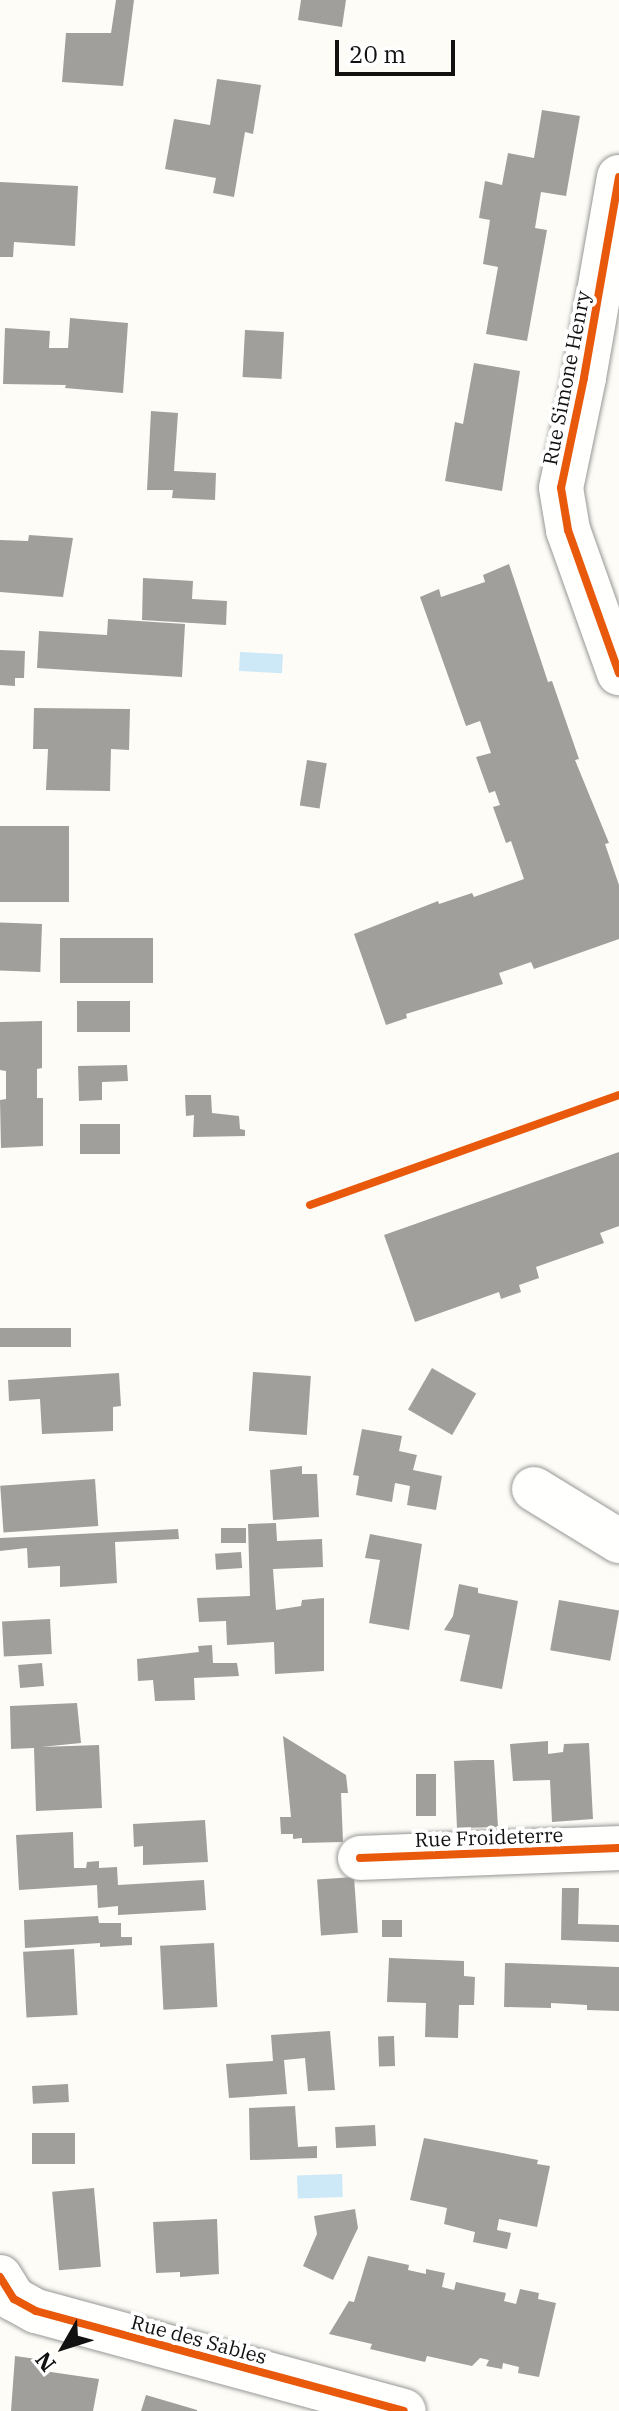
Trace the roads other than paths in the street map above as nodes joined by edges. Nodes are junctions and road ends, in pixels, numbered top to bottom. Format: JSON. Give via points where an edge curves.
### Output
{"nodes":[{"id":1,"x":619,"y":177,"type":"edge"},
{"id":2,"x":602,"y":381,"type":"edge"},
{"id":3,"x":607,"y":601,"type":"edge"},
{"id":4,"x":619,"y":673,"type":"edge"},
{"id":5,"x":534,"y":1489,"type":"dead end"},
{"id":6,"x":619,"y":1541,"type":"edge"},
{"id":7,"x":619,"y":1848,"type":"edge"},
{"id":8,"x":360,"y":1858,"type":"dead end"},
{"id":9,"x":0,"y":2277,"type":"edge"},
{"id":10,"x":404,"y":2411,"type":"edge"}],
"edges":[{"from":1,"to":2,"type":"street","name":"Rue Simone Henry"},
{"from":2,"to":3,"type":"street","name":"Rue Simone Henry","via":[[561,488],[568,530]]},
{"from":3,"to":4,"type":"street","name":"Rue Simone Henry"},
{"from":5,"to":6,"type":"street"},
{"from":7,"to":8,"type":"street","name":"Rue Froideterre"},
{"from":9,"to":10,"type":"street","name":"Rue des Sables","via":[[14,2299],[36,2311]]}]}
